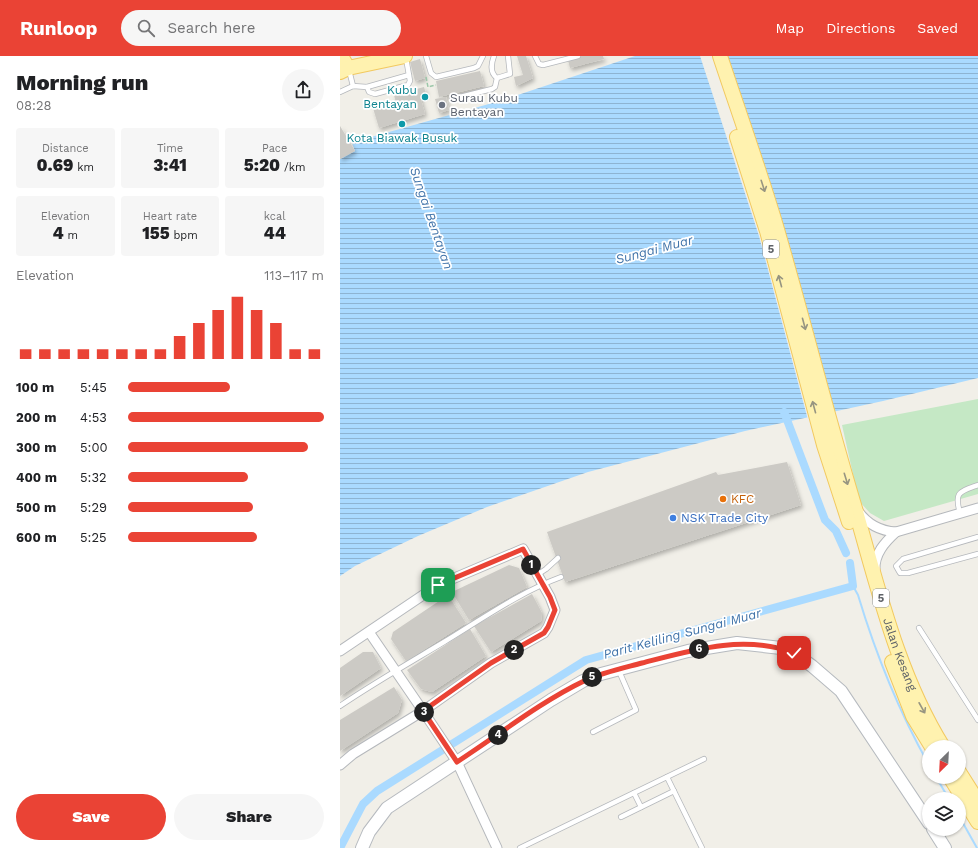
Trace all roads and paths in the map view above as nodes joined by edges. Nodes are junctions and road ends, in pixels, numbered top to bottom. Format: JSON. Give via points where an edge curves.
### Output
{"nodes":[{"id":1,"x":405,"y":56,"type":"edge"},
{"id":2,"x":426,"y":56,"type":"edge"},
{"id":3,"x":483,"y":56,"type":"edge"},
{"id":4,"x":494,"y":56,"type":"edge"},
{"id":5,"x":508,"y":56,"type":"edge"},
{"id":6,"x":535,"y":56,"type":"edge"},
{"id":7,"x":578,"y":56,"type":"edge"},
{"id":8,"x":711,"y":56,"type":"edge"},
{"id":9,"x":720,"y":56,"type":"edge"},
{"id":10,"x":382,"y":58,"type":"edge"},
{"id":11,"x":343,"y":65,"type":"edge"},
{"id":12,"x":409,"y":74,"type":"junction"},
{"id":13,"x":426,"y":77,"type":"dead end"},
{"id":14,"x":497,"y":78,"type":"junction"},
{"id":15,"x":436,"y":85,"type":"dead end"},
{"id":16,"x":353,"y":86,"type":"junction"},
{"id":17,"x":367,"y":87,"type":"junction"},
{"id":18,"x":340,"y":92,"type":"edge"},
{"id":19,"x":452,"y":99,"type":"dead end"},
{"id":20,"x":829,"y":443,"type":"junction"},
{"id":21,"x":978,"y":485,"type":"edge"},
{"id":22,"x":854,"y":505,"type":"junction"},
{"id":23,"x":978,"y":508,"type":"edge"},
{"id":24,"x":960,"y":514,"type":"junction"},
{"id":25,"x":896,"y":532,"type":"junction"},
{"id":26,"x":978,"y":537,"type":"edge"},
{"id":27,"x":978,"y":554,"type":"edge"},
{"id":28,"x":558,"y":558,"type":"dead end"},
{"id":29,"x":536,"y":575,"type":"junction"},
{"id":30,"x":561,"y":577,"type":"dead end"},
{"id":31,"x":875,"y":580,"type":"junction"},
{"id":32,"x":542,"y":584,"type":"junction"},
{"id":33,"x":919,"y":628,"type":"dead end"},
{"id":34,"x":369,"y":632,"type":"junction"},
{"id":35,"x":340,"y":651,"type":"edge"},
{"id":36,"x":618,"y":669,"type":"junction"},
{"id":37,"x":396,"y":671,"type":"junction"},
{"id":38,"x":340,"y":706,"type":"edge"},
{"id":39,"x":423,"y":711,"type":"junction"},
{"id":40,"x":978,"y":720,"type":"edge"},
{"id":41,"x":593,"y":732,"type":"dead end"},
{"id":42,"x":928,"y":740,"type":"edge"},
{"id":43,"x":940,"y":740,"type":"edge"},
{"id":44,"x":454,"y":758,"type":"junction"},
{"id":45,"x":704,"y":759,"type":"dead end"},
{"id":46,"x":340,"y":765,"type":"edge"},
{"id":47,"x":667,"y":777,"type":"junction"},
{"id":48,"x":966,"y":783,"type":"edge"},
{"id":49,"x":954,"y":784,"type":"edge"},
{"id":50,"x":674,"y":791,"type":"junction"},
{"id":51,"x":634,"y":793,"type":"junction"},
{"id":52,"x":978,"y":802,"type":"edge"},
{"id":53,"x":641,"y":807,"type":"junction"},
{"id":54,"x":922,"y":812,"type":"edge"},
{"id":55,"x":621,"y":817,"type":"dead end"},
{"id":56,"x":978,"y":822,"type":"edge"},
{"id":57,"x":938,"y":836,"type":"edge"},
{"id":58,"x":362,"y":848,"type":"edge"},
{"id":59,"x":497,"y":848,"type":"edge"},
{"id":60,"x":520,"y":848,"type":"edge"},
{"id":61,"x":702,"y":848,"type":"edge"},
{"id":62,"x":946,"y":848,"type":"edge"}],
"edges":[{"from":1,"to":10,"type":"main road"},
{"from":1,"to":12,"type":"lane"},
{"from":2,"to":3,"type":"lane","via":[[431,73],[436,76],[474,68]]},
{"from":4,"to":14,"type":"lane","via":[[491,66]]},
{"from":5,"to":14,"type":"lane","via":[[510,74]]},
{"from":6,"to":7,"type":"lane","via":[[539,64],[543,65]]},
{"from":20,"to":8,"type":"main road","number":"5","one_way":true},
{"from":9,"to":20,"type":"main road","number":"5","one_way":true,"via":[[775,224],[805,326]]},
{"from":10,"to":11,"type":"main road"},
{"from":11,"to":16,"type":"lane"},
{"from":12,"to":17,"type":"lane"},
{"from":12,"to":17,"type":"lane","via":[[408,85],[375,94],[369,92]]},
{"from":13,"to":15,"type":"path","via":[[428,87]]},
{"from":14,"to":19,"type":"lane","via":[[492,89]]},
{"from":16,"to":17,"type":"lane"},
{"from":16,"to":18,"type":"lane"},
{"from":20,"to":22,"type":"main road","name":"Jalan Kesang","number":"5","one_way":true},
{"from":20,"to":42,"type":"main road","name":"Jalan Kesang","number":"5","via":[[900,684]]},
{"from":21,"to":24,"type":"lane","via":[[958,495],[956,500]]},
{"from":22,"to":25,"type":"street","via":[[864,519],[874,527]]},
{"from":22,"to":31,"type":"main road","name":"Jalan Kesang","number":"5"},
{"from":23,"to":24,"type":"street"},
{"from":24,"to":25,"type":"street"},
{"from":25,"to":31,"type":"street","via":[[878,554]]},
{"from":26,"to":27,"type":"lane","via":[[903,559],[896,566],[900,573],[908,573]]},
{"from":28,"to":29,"type":"lane"},
{"from":29,"to":32,"type":"street"},
{"from":29,"to":34,"type":"street","via":[[523,549],[438,585]]},
{"from":30,"to":32,"type":"lane"},
{"from":31,"to":43,"type":"main road","name":"Jalan Kesang","number":"5","one_way":true,"via":[[901,663],[918,702]]},
{"from":32,"to":37,"type":"lane"},
{"from":32,"to":39,"type":"street","via":[[555,610],[544,633],[491,663]]},
{"from":33,"to":40,"type":"lane"},
{"from":34,"to":35,"type":"street"},
{"from":34,"to":37,"type":"street"},
{"from":36,"to":41,"type":"lane","via":[[636,710]]},
{"from":36,"to":44,"type":"street","via":[[583,681]]},
{"from":36,"to":54,"type":"street","via":[[688,651],[737,643],[768,646],[794,653],[841,691]]},
{"from":37,"to":38,"type":"lane"},
{"from":37,"to":39,"type":"street"},
{"from":39,"to":44,"type":"street"},
{"from":39,"to":46,"type":"street","via":[[353,754]]},
{"from":44,"to":58,"type":"street","via":[[387,808],[369,832]]},
{"from":44,"to":59,"type":"street"},
{"from":45,"to":47,"type":"lane"},
{"from":47,"to":50,"type":"lane"},
{"from":47,"to":51,"type":"lane"},
{"from":48,"to":52,"type":"main road"},
{"from":49,"to":56,"type":"main road"},
{"from":50,"to":53,"type":"lane"},
{"from":50,"to":61,"type":"lane"},
{"from":51,"to":53,"type":"lane"},
{"from":51,"to":60,"type":"lane"},
{"from":53,"to":55,"type":"lane"},
{"from":57,"to":62,"type":"street"}]}
